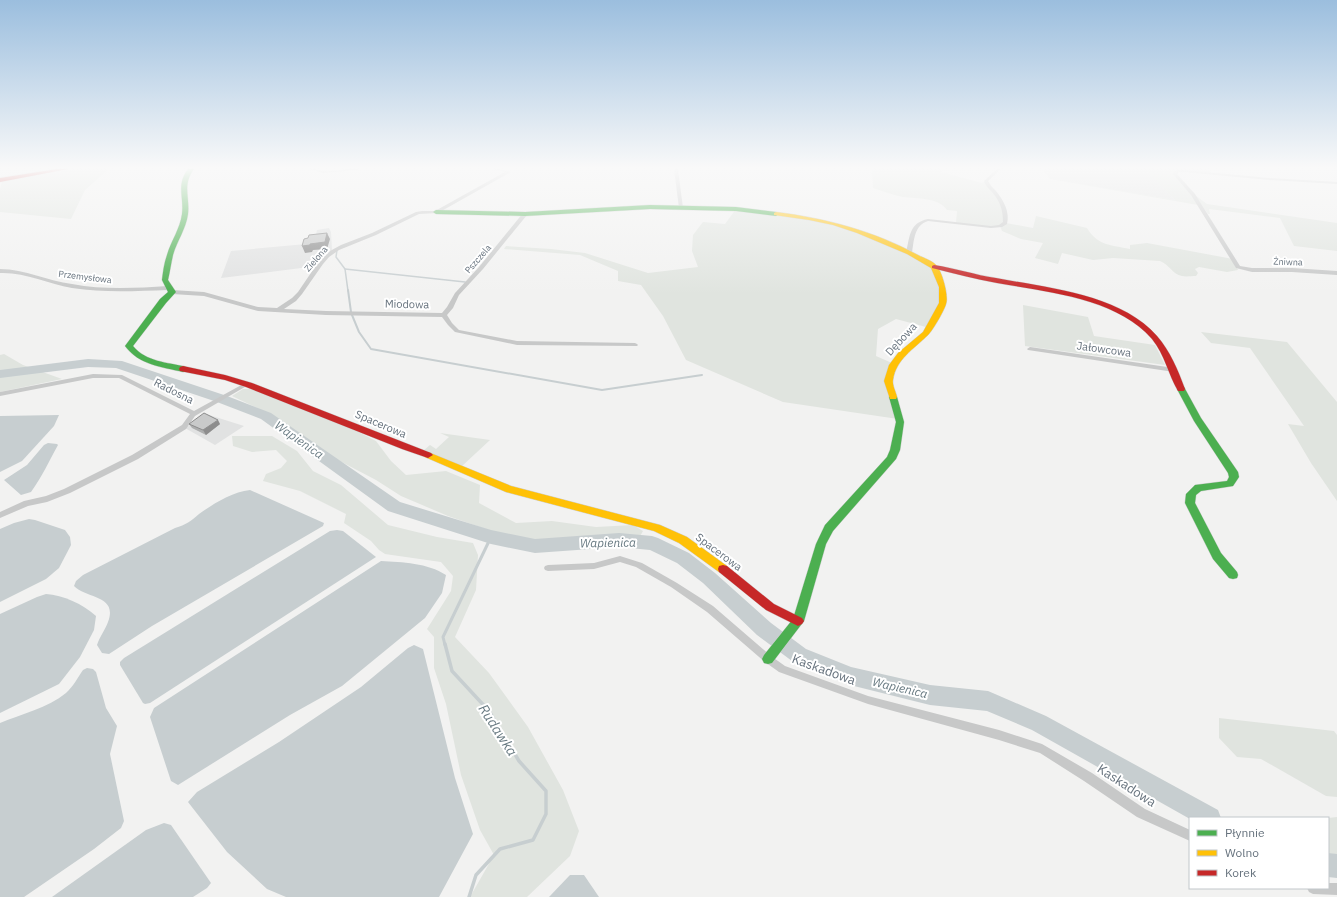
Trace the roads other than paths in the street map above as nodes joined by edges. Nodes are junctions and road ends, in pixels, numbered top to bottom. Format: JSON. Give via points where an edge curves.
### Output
{"nodes":[{"id":1,"x":185,"y":211,"type":"edge"},
{"id":2,"x":581,"y":211,"type":"edge"},
{"id":3,"x":751,"y":211,"type":"edge"},
{"id":4,"x":1004,"y":211,"type":"edge"},
{"id":5,"x":1204,"y":211,"type":"edge"},
{"id":6,"x":436,"y":212,"type":"joint"},
{"id":7,"x":524,"y":214,"type":"junction"},
{"id":8,"x":909,"y":253,"type":"junction"},
{"id":9,"x":934,"y":267,"type":"junction"},
{"id":10,"x":0,"y":271,"type":"edge"},
{"id":11,"x":1337,"y":273,"type":"edge"},
{"id":12,"x":170,"y":290,"type":"junction"},
{"id":13,"x":275,"y":310,"type":"junction"},
{"id":14,"x":444,"y":315,"type":"junction"},
{"id":15,"x":635,"y":345,"type":"dead end"},
{"id":16,"x":1030,"y":349,"type":"dead end"},
{"id":17,"x":1174,"y":370,"type":"junction"},
{"id":18,"x":247,"y":384,"type":"junction"},
{"id":19,"x":0,"y":394,"type":"edge"},
{"id":20,"x":193,"y":414,"type":"junction"},
{"id":21,"x":0,"y":515,"type":"edge"},
{"id":22,"x":548,"y":568,"type":"dead end"},
{"id":23,"x":1233,"y":575,"type":"dead end"},
{"id":24,"x":798,"y":622,"type":"junction"},
{"id":25,"x":768,"y":659,"type":"junction"},
{"id":26,"x":1189,"y":836,"type":"edge"}],
"edges":[{"from":1,"to":12,"type":"street","via":[[165,280]]},
{"from":2,"to":7,"type":"street"},
{"from":3,"to":8,"type":"street","via":[[835,224]]},
{"from":4,"to":8,"type":"street","via":[[1005,223],[1000,226],[920,221],[915,225]]},
{"from":5,"to":11,"type":"street","name":"Żniwna","via":[[1238,267],[1252,270]]},
{"from":6,"to":7,"type":"street"},
{"from":6,"to":13,"type":"street","name":"Zielona","via":[[414,214],[334,250],[322,261],[295,299],[285,307]]},
{"from":7,"to":14,"type":"street","name":"Pszczela","via":[[457,294]]},
{"from":8,"to":9,"type":"street"},
{"from":9,"to":17,"type":"street","via":[[1103,305],[1135,321],[1149,333]]},
{"from":9,"to":24,"type":"street","name":"Dębowa","via":[[942,287],[943,303],[926,332],[901,354],[893,365],[888,381],[900,422],[895,450],[891,459],[829,528],[821,544]]},
{"from":10,"to":12,"type":"street","name":"Przemysłowa","via":[[18,271],[57,283],[90,289]]},
{"from":12,"to":13,"type":"street","name":"Miodowa","via":[[204,294],[258,309]]},
{"from":12,"to":18,"type":"street","name":"Spacerowa","via":[[129,346],[133,352],[150,362]]},
{"from":13,"to":14,"type":"street","name":"Miodowa"},
{"from":14,"to":15,"type":"street","name":"Miodowa","via":[[457,331],[517,343]]},
{"from":16,"to":17,"type":"street","name":"Jałowcowa"},
{"from":17,"to":23,"type":"street","via":[[1187,402],[1233,472],[1234,477],[1230,484],[1198,488],[1190,494],[1190,503],[1217,556]]},
{"from":18,"to":20,"type":"street"},
{"from":18,"to":24,"type":"street","name":"Spacerowa","via":[[509,489],[656,528],[683,540],[770,607]]},
{"from":19,"to":20,"type":"street","name":"Radosna","via":[[93,376],[120,376],[191,410]]},
{"from":20,"to":21,"type":"street","name":"Radosna","via":[[184,427],[135,457],[67,491],[48,499],[27,502]]},
{"from":22,"to":25,"type":"street","name":"Kaskadowa","via":[[594,566],[620,559],[639,564],[710,609]]},
{"from":24,"to":25,"type":"street","name":"Dębowa"},
{"from":25,"to":26,"type":"street","name":"Kaskadowa","via":[[782,669],[868,700],[1042,749],[1141,813]]}]}
